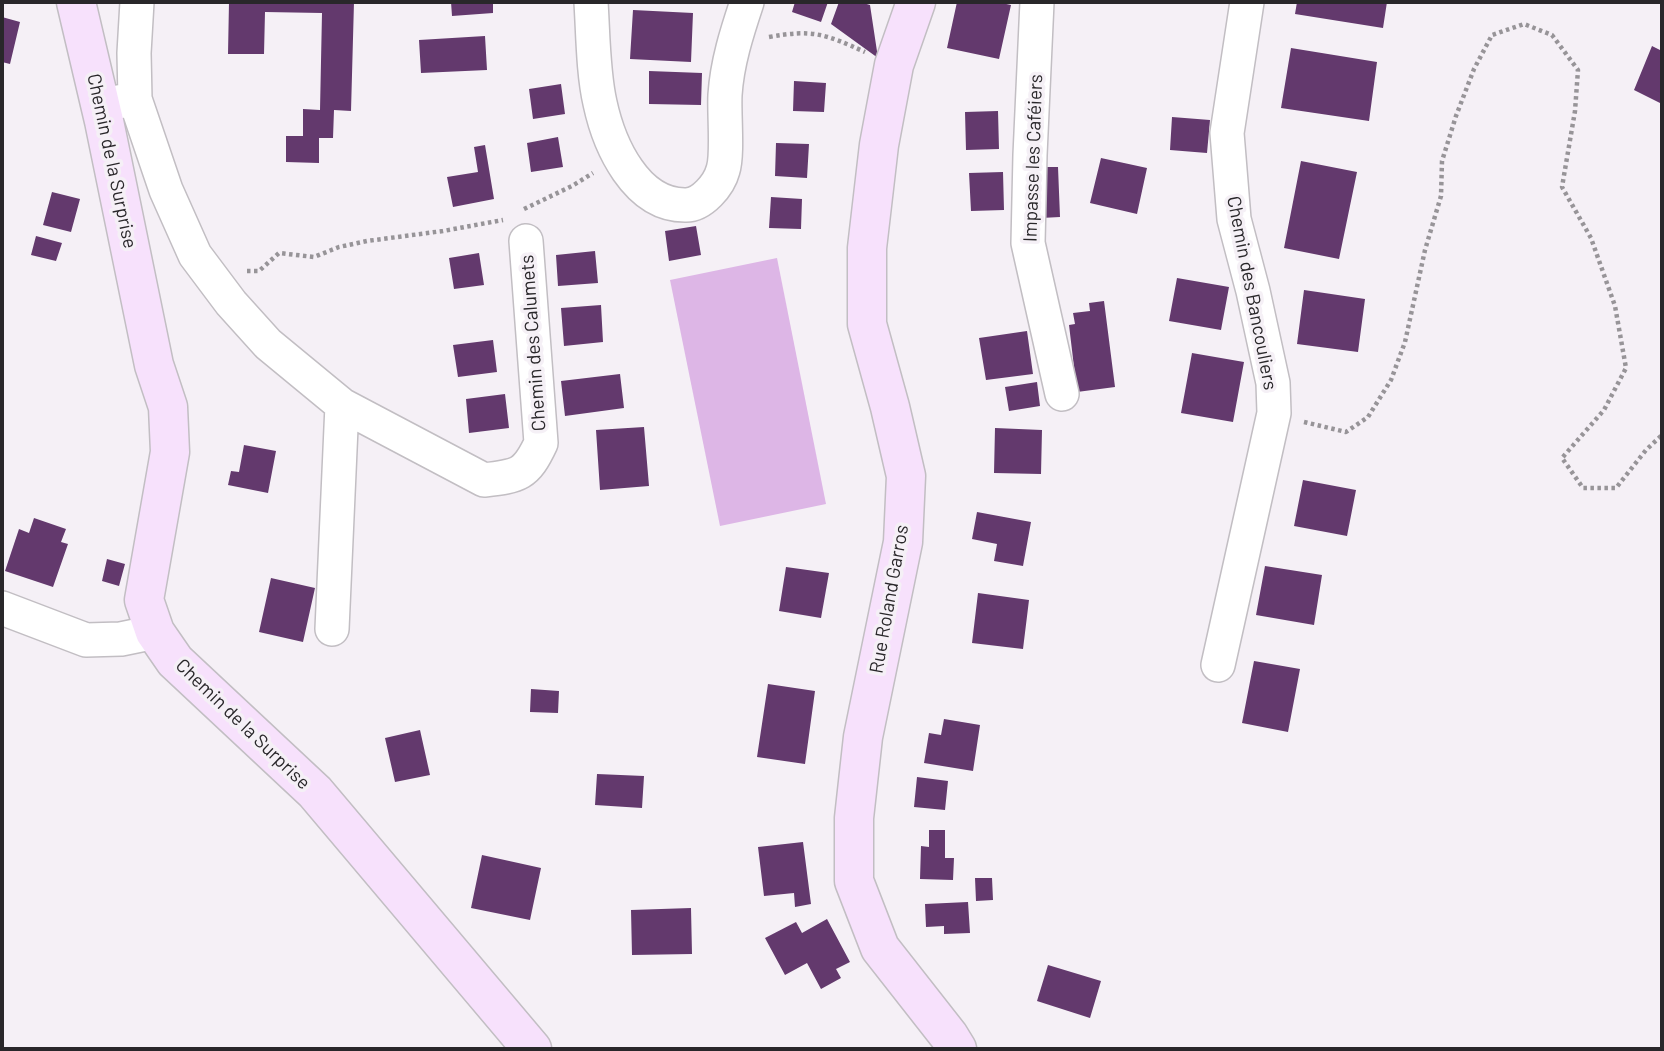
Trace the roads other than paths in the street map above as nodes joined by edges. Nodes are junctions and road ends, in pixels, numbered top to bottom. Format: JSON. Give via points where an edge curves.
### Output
{"nodes":[{"id":1,"x":76,"y":2,"type":"edge"},
{"id":2,"x":138,"y":2,"type":"edge"},
{"id":3,"x":591,"y":2,"type":"edge"},
{"id":4,"x":747,"y":2,"type":"edge"},
{"id":5,"x":916,"y":2,"type":"edge"},
{"id":6,"x":1037,"y":2,"type":"edge"},
{"id":7,"x":1247,"y":2,"type":"edge"},
{"id":8,"x":118,"y":102,"type":"junction"},
{"id":9,"x":520,"y":222,"type":"road end"},
{"id":10,"x":1062,"y":394,"type":"dead end"},
{"id":11,"x":342,"y":404,"type":"junction"},
{"id":12,"x":2,"y":608,"type":"edge"},
{"id":13,"x":331,"y":629,"type":"dead end"},
{"id":14,"x":155,"y":632,"type":"junction"},
{"id":15,"x":1218,"y":665,"type":"dead end"},
{"id":16,"x":532,"y":1049,"type":"edge"},
{"id":17,"x":957,"y":1049,"type":"edge"}],
"edges":[{"from":1,"to":8,"type":"main road","name":"Chemin de la Surprise"},
{"from":2,"to":8,"type":"street","name":"Chemin des Calumets","via":[[134,53]]},
{"from":3,"to":4,"type":"street","via":[[599,102],[610,135],[642,188],[672,205],[691,205],[705,197],[724,169],[725,93]]},
{"from":5,"to":17,"type":"main road","name":"Rue Roland Garros","via":[[894,65],[867,248],[867,324],[905,476],[903,542],[863,737],[854,818],[854,881],[880,948]]},
{"from":6,"to":10,"type":"street","name":"Impasse les Caféiers","via":[[1028,243]]},
{"from":7,"to":15,"type":"street","name":"Chemin des Bancouliers","via":[[1227,133],[1234,219],[1273,383],[1274,413]]},
{"from":8,"to":11,"type":"street","name":"Chemin des Calumets","via":[[209,275],[268,344]]},
{"from":8,"to":14,"type":"main road","name":"Chemin de la Surprise","via":[[155,365],[168,407],[170,452],[144,600]]},
{"from":9,"to":11,"type":"street","name":"Chemin des Calumets","via":[[541,443],[530,466],[510,477],[484,480]]},
{"from":11,"to":13,"type":"street"},
{"from":12,"to":14,"type":"street","via":[[86,640]]},
{"from":14,"to":16,"type":"main road","name":"Chemin de la Surprise","via":[[175,661],[315,792]]}]}
